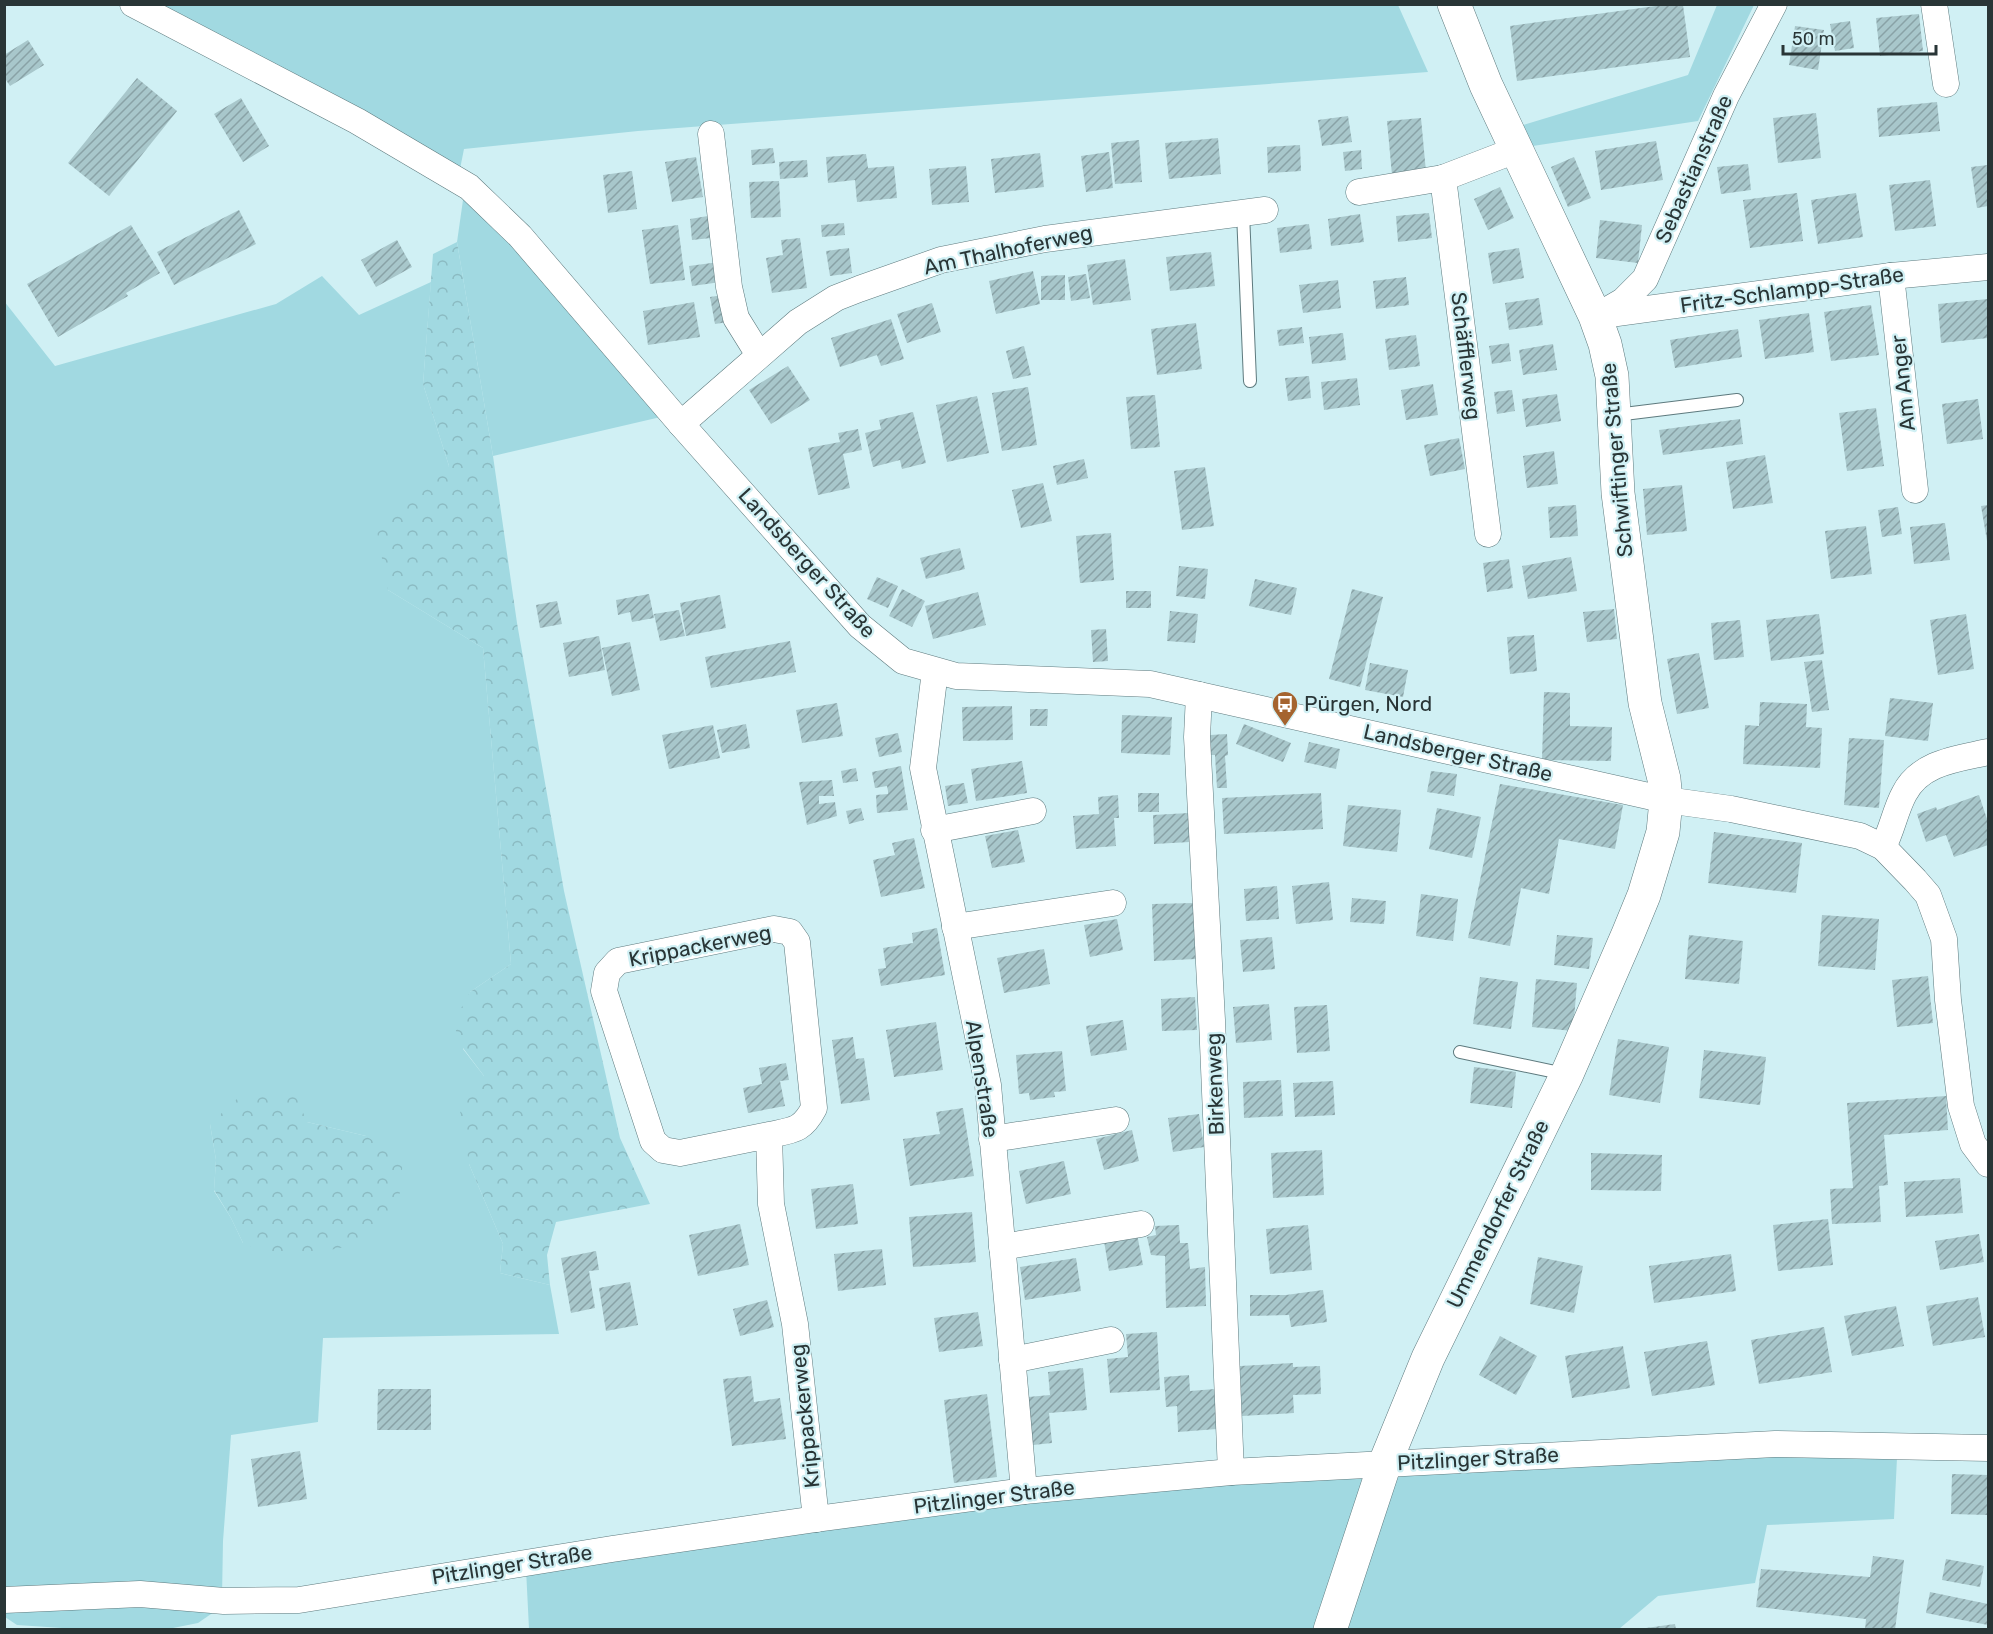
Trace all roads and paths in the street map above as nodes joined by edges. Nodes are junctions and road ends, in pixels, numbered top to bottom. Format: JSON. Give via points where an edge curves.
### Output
{"nodes":[{"id":1,"x":133,"y":4,"type":"edge"},
{"id":2,"x":1454,"y":4,"type":"edge"},
{"id":3,"x":1774,"y":4,"type":"edge"},
{"id":4,"x":1934,"y":4,"type":"edge"},
{"id":5,"x":1946,"y":84,"type":"dead end"},
{"id":6,"x":711,"y":134,"type":"dead end"},
{"id":7,"x":1516,"y":150,"type":"junction"},
{"id":8,"x":1443,"y":178,"type":"junction"},
{"id":9,"x":1359,"y":192,"type":"dead end"},
{"id":10,"x":1254,"y":212,"type":"joint"},
{"id":11,"x":1989,"y":267,"type":"edge"},
{"id":12,"x":1891,"y":276,"type":"junction"},
{"id":13,"x":1595,"y":316,"type":"junction"},
{"id":14,"x":759,"y":355,"type":"junction"},
{"id":15,"x":1250,"y":381,"type":"dead end"},
{"id":16,"x":1737,"y":400,"type":"dead end"},
{"id":17,"x":1615,"y":416,"type":"junction"},
{"id":18,"x":681,"y":424,"type":"junction"},
{"id":19,"x":1915,"y":490,"type":"dead end"},
{"id":20,"x":1488,"y":534,"type":"dead end"},
{"id":21,"x":935,"y":670,"type":"junction"},
{"id":22,"x":1199,"y":695,"type":"junction"},
{"id":23,"x":1989,"y":752,"type":"edge"},
{"id":24,"x":1666,"y":800,"type":"junction"},
{"id":25,"x":1033,"y":811,"type":"dead end"},
{"id":26,"x":934,"y":830,"type":"junction"},
{"id":27,"x":1883,"y":847,"type":"junction"},
{"id":28,"x":1113,"y":903,"type":"dead end"},
{"id":29,"x":955,"y":927,"type":"junction"},
{"id":30,"x":1460,"y":1052,"type":"dead end"},
{"id":31,"x":1567,"y":1074,"type":"junction"},
{"id":32,"x":1116,"y":1120,"type":"dead end"},
{"id":33,"x":770,"y":1135,"type":"junction"},
{"id":34,"x":992,"y":1139,"type":"junction"},
{"id":35,"x":1989,"y":1164,"type":"edge"},
{"id":36,"x":1141,"y":1224,"type":"dead end"},
{"id":37,"x":1002,"y":1247,"type":"junction"},
{"id":38,"x":1111,"y":1340,"type":"dead end"},
{"id":39,"x":1012,"y":1360,"type":"junction"},
{"id":40,"x":1989,"y":1448,"type":"edge"},
{"id":41,"x":1385,"y":1463,"type":"junction"},
{"id":42,"x":1231,"y":1472,"type":"junction"},
{"id":43,"x":1024,"y":1491,"type":"junction"},
{"id":44,"x":816,"y":1519,"type":"junction"},
{"id":45,"x":4,"y":1600,"type":"edge"},
{"id":46,"x":1330,"y":1629,"type":"edge"}],
"edges":[{"from":1,"to":18,"type":"street","name":"Landsberger Straße","via":[[357,121],[469,187],[520,236]]},
{"from":2,"to":7,"type":"street","name":"Schwiftinger Straße"},
{"from":3,"to":13,"type":"street","name":"Sebastianstraße","via":[[1726,96],[1645,279],[1623,301]]},
{"from":4,"to":5,"type":"street"},
{"from":6,"to":14,"type":"street","via":[[729,287],[736,318]]},
{"from":7,"to":8,"type":"street"},
{"from":7,"to":13,"type":"street","name":"Schwiftinger Straße"},
{"from":8,"to":9,"type":"street"},
{"from":8,"to":20,"type":"street","name":"Schäfflerweg"},
{"from":10,"to":14,"type":"street","name":"Am Thalhoferweg","via":[[1051,238],[941,260],[836,298],[798,322]]},
{"from":10,"to":15,"type":"lane","name":"Am Thalhoferweg"},
{"from":11,"to":12,"type":"street","name":"Fritz-Schlampp-Straße"},
{"from":12,"to":13,"type":"street","name":"Fritz-Schlampp-Straße"},
{"from":12,"to":19,"type":"street","name":"Am Anger"},
{"from":13,"to":17,"type":"street","name":"Schwiftinger Straße","via":[[1612,376]]},
{"from":14,"to":18,"type":"street","name":"Am Thalhoferweg"},
{"from":16,"to":17,"type":"lane"},
{"from":17,"to":24,"type":"street","name":"Schwiftinger Straße","via":[[1618,493],[1645,703]]},
{"from":18,"to":21,"type":"street","name":"Landsberger Straße","via":[[860,626],[903,661]]},
{"from":21,"to":22,"type":"street","name":"Landsberger Straße","via":[[956,676],[1150,684]]},
{"from":21,"to":26,"type":"street","name":"Alpenstraße","via":[[923,768]]},
{"from":22,"to":24,"type":"street","name":"Landsberger Straße"},
{"from":22,"to":42,"type":"street","name":"Birkenweg","via":[[1197,737]]},
{"from":23,"to":27,"type":"street","via":[[1932,766],[1913,780]]},
{"from":24,"to":27,"type":"street","name":"Landsberger Straße","via":[[1731,809],[1860,836]]},
{"from":24,"to":31,"type":"street","name":"Ummendorfer Straße","via":[[1663,832],[1644,895]]},
{"from":25,"to":26,"type":"street"},
{"from":26,"to":29,"type":"street","name":"Alpenstraße"},
{"from":27,"to":35,"type":"street","name":"Landsberger Straße","via":[[1928,895],[1939,921],[1961,1106],[1973,1144]]},
{"from":28,"to":29,"type":"street"},
{"from":29,"to":34,"type":"street","name":"Alpenstraße","via":[[988,1085]]},
{"from":30,"to":31,"type":"lane"},
{"from":31,"to":41,"type":"street","name":"Ummendorfer Straße","via":[[1428,1358]]},
{"from":32,"to":34,"type":"street"},
{"from":33,"to":33,"type":"street","name":"Krippackerweg","via":[[796,1129],[807,1121],[814,1108],[798,942],[790,932],[774,929],[618,961],[607,973],[604,992],[653,1141],[663,1150],[680,1153]]},
{"from":33,"to":44,"type":"street","name":"Krippackerweg","via":[[771,1204],[795,1323]]},
{"from":34,"to":37,"type":"street","name":"Alpenstraße"},
{"from":36,"to":37,"type":"street"},
{"from":37,"to":39,"type":"street","name":"Alpenstraße"},
{"from":38,"to":39,"type":"street"},
{"from":39,"to":43,"type":"street","name":"Alpenstraße"},
{"from":40,"to":41,"type":"street","name":"Pitzlinger Straße","via":[[1775,1444]]},
{"from":41,"to":42,"type":"street","name":"Pitzlinger Straße"},
{"from":41,"to":46,"type":"street","name":"Ummendorfer Straße"},
{"from":42,"to":43,"type":"street","name":"Pitzlinger Straße"},
{"from":43,"to":44,"type":"street","name":"Pitzlinger Straße"},
{"from":44,"to":45,"type":"street","name":"Pitzlinger Straße","via":[[299,1600],[224,1601],[140,1594]]}]}
